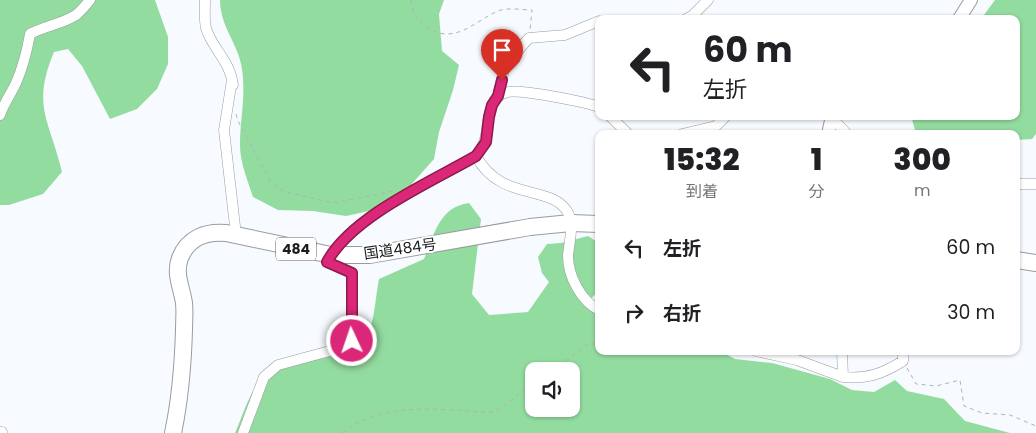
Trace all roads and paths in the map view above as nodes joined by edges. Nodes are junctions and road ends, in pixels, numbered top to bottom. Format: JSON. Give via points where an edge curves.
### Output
{"nodes":[{"id":1,"x":90,"y":0,"type":"edge"},
{"id":2,"x":205,"y":0,"type":"edge"},
{"id":3,"x":411,"y":0,"type":"edge"},
{"id":4,"x":708,"y":0,"type":"edge"},
{"id":5,"x":971,"y":0,"type":"edge"},
{"id":6,"x":693,"y":15,"type":"edge"},
{"id":7,"x":961,"y":15,"type":"edge"},
{"id":8,"x":595,"y":23,"type":"edge"},
{"id":9,"x":529,"y":38,"type":"junction"},
{"id":10,"x":232,"y":80,"type":"junction"},
{"id":11,"x":234,"y":96,"type":"joint"},
{"id":12,"x":498,"y":96,"type":"junction"},
{"id":13,"x":595,"y":106,"type":"edge"},
{"id":14,"x":0,"y":115,"type":"edge"},
{"id":15,"x":614,"y":120,"type":"edge"},
{"id":16,"x":722,"y":120,"type":"edge"},
{"id":17,"x":834,"y":120,"type":"edge"},
{"id":18,"x":624,"y":130,"type":"edge"},
{"id":19,"x":699,"y":130,"type":"edge"},
{"id":20,"x":844,"y":130,"type":"edge"},
{"id":21,"x":476,"y":156,"type":"junction"},
{"id":22,"x":1020,"y":184,"type":"edge"},
{"id":23,"x":1036,"y":184,"type":"edge"},
{"id":24,"x":396,"y":190,"type":"dead end"},
{"id":25,"x":571,"y":223,"type":"junction"},
{"id":26,"x":595,"y":224,"type":"edge"},
{"id":27,"x":236,"y":235,"type":"junction"},
{"id":28,"x":330,"y":255,"type":"junction"},
{"id":29,"x":1020,"y":261,"type":"edge"},
{"id":30,"x":1036,"y":263,"type":"edge"},
{"id":31,"x":595,"y":308,"type":"edge"},
{"id":32,"x":595,"y":344,"type":"edge"},
{"id":33,"x":774,"y":355,"type":"edge"},
{"id":34,"x":842,"y":355,"type":"edge"},
{"id":35,"x":903,"y":356,"type":"edge"},
{"id":36,"x":564,"y":362,"type":"edge"},
{"id":37,"x":843,"y":377,"type":"junction"},
{"id":38,"x":525,"y":387,"type":"edge"},
{"id":39,"x":1036,"y":426,"type":"edge"},
{"id":40,"x":173,"y":433,"type":"edge"},
{"id":41,"x":242,"y":433,"type":"edge"},
{"id":42,"x":342,"y":433,"type":"edge"}],
"edges":[{"from":1,"to":14,"type":"street","via":[[76,15],[30,34],[16,84]]},
{"from":2,"to":10,"type":"street","via":[[206,27],[226,61]]},
{"from":3,"to":9,"type":"path","via":[[414,15],[424,26],[442,36],[463,31],[500,10],[532,10]]},
{"from":4,"to":6,"type":"street"},
{"from":5,"to":7,"type":"street"},
{"from":8,"to":9,"type":"street","via":[[565,35]]},
{"from":9,"to":12,"type":"street","via":[[505,65]]},
{"from":10,"to":11,"type":"street"},
{"from":10,"to":27,"type":"street","via":[[224,130]]},
{"from":11,"to":24,"type":"path","via":[[238,121],[270,181],[277,188],[333,203]]},
{"from":12,"to":13,"type":"street","via":[[510,91]]},
{"from":12,"to":21,"type":"street","via":[[492,105],[486,142]]},
{"from":15,"to":18,"type":"street"},
{"from":16,"to":19,"type":"street","via":[[716,126]]},
{"from":17,"to":20,"type":"street"},
{"from":21,"to":25,"type":"street","via":[[483,168],[502,185],[558,201],[568,212]]},
{"from":21,"to":28,"type":"street","via":[[371,216],[348,234]]},
{"from":22,"to":23,"type":"street"},
{"from":25,"to":26,"type":"highway","name":"国道484号","number":"484"},
{"from":25,"to":28,"type":"highway","name":"国道484号","number":"484","via":[[497,232],[392,252]]},
{"from":25,"to":31,"type":"street","via":[[568,259],[572,277],[578,290]]},
{"from":27,"to":28,"type":"highway","name":"国道484号","number":"484"},
{"from":27,"to":40,"type":"highway","name":"国道484号","number":"484","via":[[203,234],[188,244],[180,258],[177,273],[184,302],[184,331]]},
{"from":28,"to":41,"type":"street","via":[[327,262],[352,273],[352,341],[348,346],[278,365],[264,377]]},
{"from":29,"to":30,"type":"highway"},
{"from":32,"to":36,"type":"path","via":[[586,345]]},
{"from":33,"to":37,"type":"street"},
{"from":34,"to":37,"type":"street"},
{"from":35,"to":37,"type":"street","via":[[886,371],[862,379]]},
{"from":35,"to":39,"type":"path","via":[[916,384],[936,386],[960,380],[964,406],[982,413],[1010,415]]},
{"from":38,"to":42,"type":"path","via":[[506,406],[496,411],[416,408],[393,411],[360,420]]}]}
